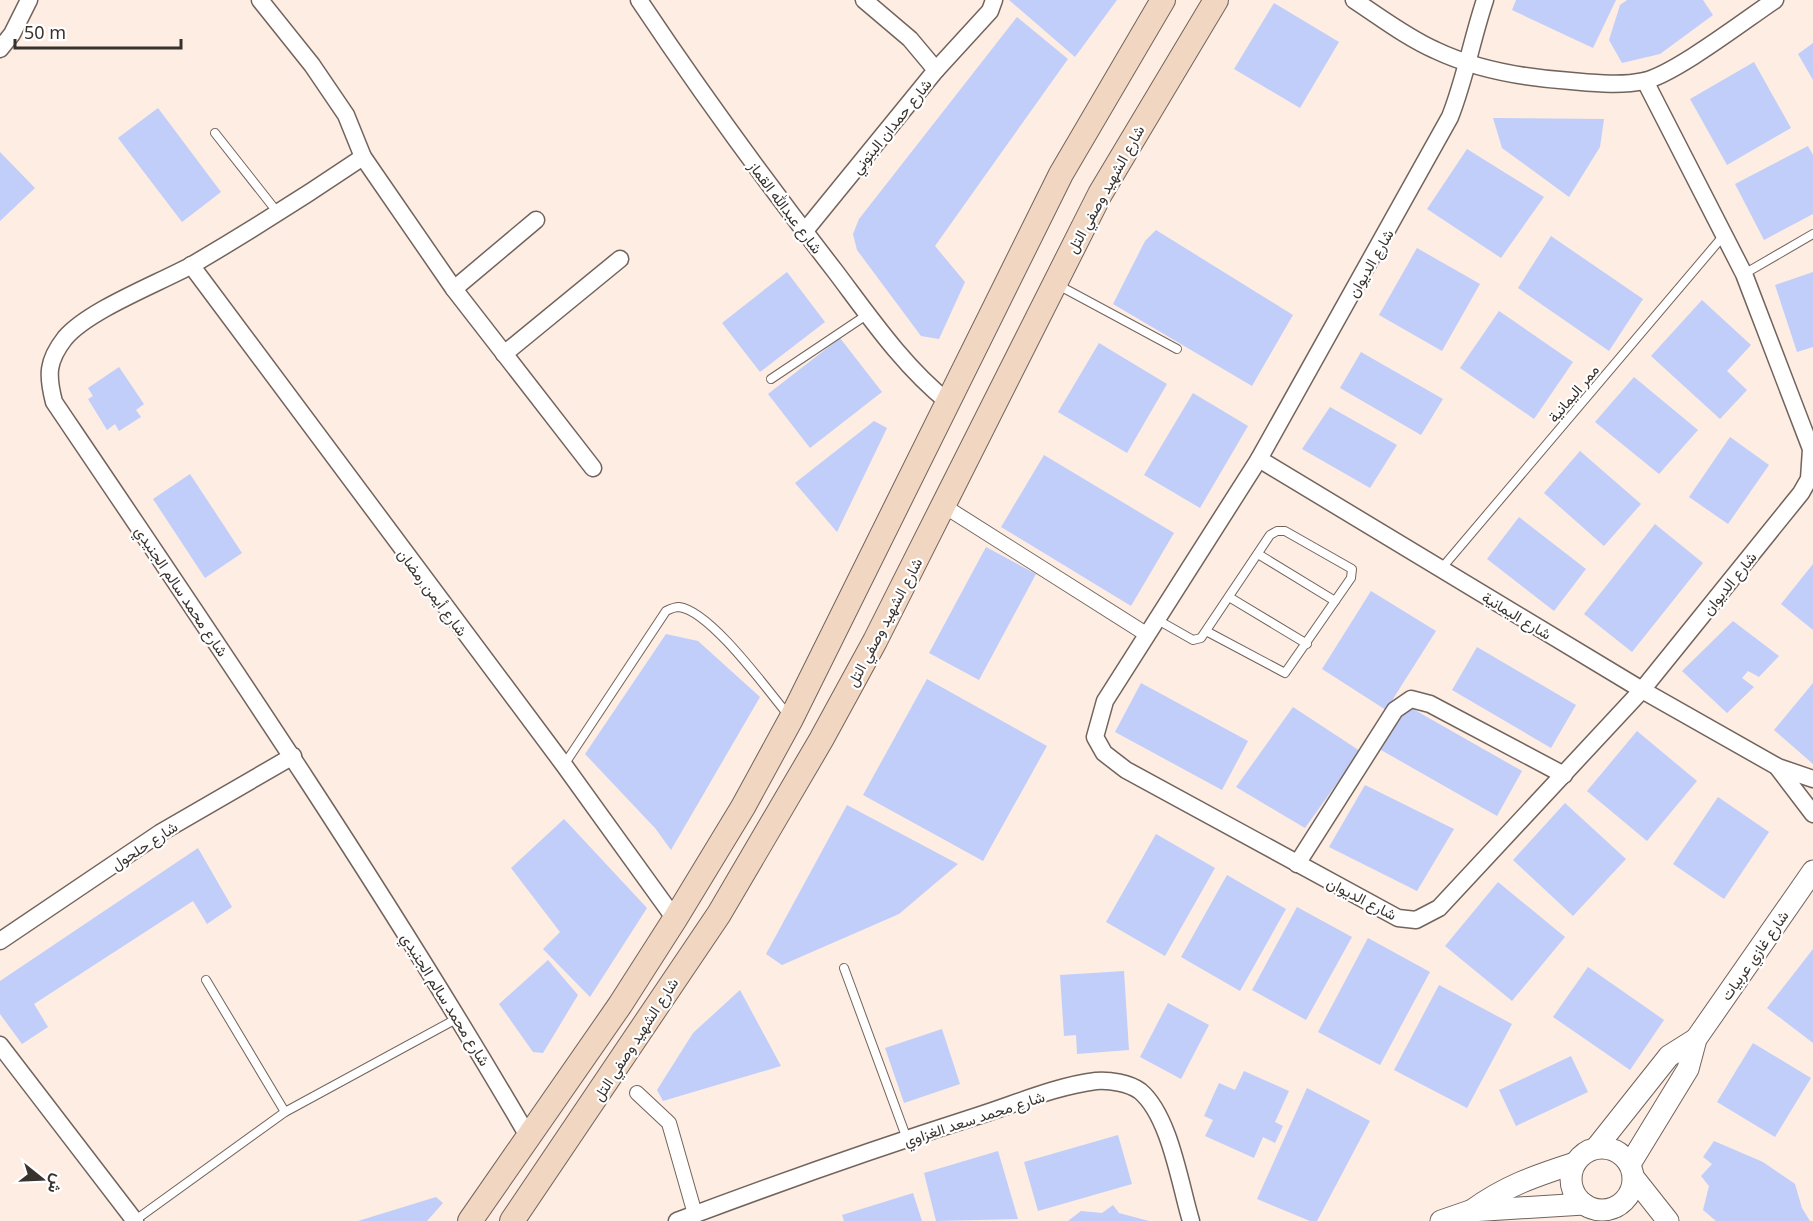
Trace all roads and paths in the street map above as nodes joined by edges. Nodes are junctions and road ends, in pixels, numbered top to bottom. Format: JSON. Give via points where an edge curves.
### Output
{"nodes":[{"id":1,"x":29,"y":0,"type":"edge"},
{"id":2,"x":260,"y":0,"type":"edge"},
{"id":3,"x":639,"y":0,"type":"edge"},
{"id":4,"x":864,"y":0,"type":"edge"},
{"id":5,"x":994,"y":0,"type":"edge"},
{"id":6,"x":1163,"y":0,"type":"edge"},
{"id":7,"x":1216,"y":0,"type":"edge"},
{"id":8,"x":1354,"y":0,"type":"edge"},
{"id":9,"x":1485,"y":0,"type":"edge"},
{"id":10,"x":1775,"y":0,"type":"edge"},
{"id":11,"x":0,"y":50,"type":"edge"},
{"id":12,"x":1466,"y":63,"type":"junction"},
{"id":13,"x":936,"y":70,"type":"junction"},
{"id":14,"x":1645,"y":81,"type":"junction"},
{"id":15,"x":215,"y":134,"type":"dead end"},
{"id":16,"x":363,"y":158,"type":"junction"},
{"id":17,"x":279,"y":213,"type":"junction"},
{"id":18,"x":536,"y":220,"type":"dead end"},
{"id":19,"x":804,"y":232,"type":"junction"},
{"id":20,"x":1725,"y":234,"type":"junction"},
{"id":21,"x":1813,"y":234,"type":"edge"},
{"id":22,"x":620,"y":259,"type":"dead end"},
{"id":23,"x":191,"y":265,"type":"junction"},
{"id":24,"x":1743,"y":274,"type":"junction"},
{"id":25,"x":1054,"y":284,"type":"junction"},
{"id":26,"x":454,"y":289,"type":"junction"},
{"id":27,"x":868,"y":314,"type":"junction"},
{"id":28,"x":1177,"y":349,"type":"dead end"},
{"id":29,"x":504,"y":354,"type":"junction"},
{"id":30,"x":771,"y":378,"type":"dead end"},
{"id":31,"x":948,"y":402,"type":"junction"},
{"id":32,"x":1259,"y":459,"type":"junction"},
{"id":33,"x":593,"y":468,"type":"dead end"},
{"id":34,"x":944,"y":506,"type":"junction"},
{"id":35,"x":1258,"y":554,"type":"junction"},
{"id":36,"x":1441,"y":569,"type":"junction"},
{"id":37,"x":1228,"y":597,"type":"junction"},
{"id":38,"x":1335,"y":601,"type":"junction"},
{"id":39,"x":1156,"y":619,"type":"junction"},
{"id":40,"x":1206,"y":631,"type":"junction"},
{"id":41,"x":1146,"y":634,"type":"junction"},
{"id":42,"x":1307,"y":644,"type":"junction"},
{"id":43,"x":1642,"y":690,"type":"junction"},
{"id":44,"x":791,"y":719,"type":"junction"},
{"id":45,"x":293,"y":756,"type":"junction"},
{"id":46,"x":564,"y":765,"type":"junction"},
{"id":47,"x":1778,"y":767,"type":"junction"},
{"id":48,"x":1564,"y":775,"type":"junction"},
{"id":49,"x":1813,"y":779,"type":"edge"},
{"id":50,"x":1813,"y":813,"type":"edge"},
{"id":51,"x":1297,"y":864,"type":"junction"},
{"id":52,"x":1813,"y":871,"type":"edge"},
{"id":53,"x":675,"y":920,"type":"junction"},
{"id":54,"x":0,"y":941,"type":"edge"},
{"id":55,"x":844,"y":968,"type":"dead end"},
{"id":56,"x":206,"y":980,"type":"dead end"},
{"id":57,"x":459,"y":1017,"type":"junction"},
{"id":58,"x":1696,"y":1039,"type":"junction"},
{"id":59,"x":0,"y":1046,"type":"edge"},
{"id":60,"x":638,"y":1093,"type":"dead end"},
{"id":61,"x":285,"y":1112,"type":"junction"},
{"id":62,"x":528,"y":1136,"type":"junction"},
{"id":63,"x":907,"y":1139,"type":"junction"},
{"id":64,"x":1596,"y":1148,"type":"junction"},
{"id":65,"x":1575,"y":1163,"type":"junction"},
{"id":66,"x":1632,"y":1171,"type":"junction"},
{"id":67,"x":1470,"y":1211,"type":"junction"},
{"id":68,"x":1598,"y":1212,"type":"edge"},
{"id":69,"x":696,"y":1214,"type":"junction"},
{"id":70,"x":135,"y":1221,"type":"edge"},
{"id":71,"x":470,"y":1221,"type":"edge"},
{"id":72,"x":512,"y":1221,"type":"edge"},
{"id":73,"x":677,"y":1221,"type":"edge"},
{"id":74,"x":1191,"y":1221,"type":"edge"},
{"id":75,"x":1441,"y":1221,"type":"edge"},
{"id":76,"x":1668,"y":1221,"type":"edge"}],
"edges":[{"from":1,"to":11,"type":"street"},
{"from":2,"to":16,"type":"street","via":[[346,115]]},
{"from":3,"to":19,"type":"street","name":"شارع عبدالله القماز"},
{"from":4,"to":13,"type":"street","name":"شارع حمدان البتوني","via":[[910,39]]},
{"from":5,"to":13,"type":"street","via":[[990,11]]},
{"from":6,"to":31,"type":"main road","name":"شارع الشهيد وصفي التل","via":[[1061,174]]},
{"from":7,"to":25,"type":"main road","name":"شارع الشهيد وصفي التل","via":[[1100,194]]},
{"from":8,"to":12,"type":"street","via":[[1434,50]]},
{"from":9,"to":12,"type":"street","name":"شارع الديوان"},
{"from":10,"to":14,"type":"street","via":[[1675,67]]},
{"from":12,"to":14,"type":"street","via":[[1547,79],[1610,84]]},
{"from":12,"to":32,"type":"street","name":"شارع الديوان","via":[[1462,88],[1450,117]]},
{"from":13,"to":19,"type":"street","name":"شارع حمدان البتوني"},
{"from":14,"to":20,"type":"street","name":"شارع الديوان"},
{"from":15,"to":17,"type":"lane"},
{"from":16,"to":17,"type":"street","name":"شارع محمد سالم الجنيدي"},
{"from":16,"to":26,"type":"street"},
{"from":17,"to":23,"type":"street","name":"شارع محمد سالم الجنيدي"},
{"from":18,"to":26,"type":"street"},
{"from":19,"to":27,"type":"street","name":"شارع عبدالله القماز"},
{"from":20,"to":24,"type":"street","name":"شارع الديوان"},
{"from":20,"to":36,"type":"lane","name":"ممر اليمانية"},
{"from":21,"to":24,"type":"lane"},
{"from":22,"to":29,"type":"street"},
{"from":23,"to":45,"type":"street","name":"شارع محمد سالم الجنيدي","via":[[92,318],[67,337],[52,357],[48,379],[54,402]]},
{"from":23,"to":46,"type":"street","name":"شارع أيمن رمضان"},
{"from":24,"to":43,"type":"street","name":"شارع الديوان","via":[[1810,449],[1809,479]]},
{"from":25,"to":28,"type":"lane"},
{"from":25,"to":34,"type":"main road","name":"شارع الشهيد وصفي التل"},
{"from":26,"to":29,"type":"street"},
{"from":27,"to":30,"type":"lane"},
{"from":27,"to":31,"type":"street","name":"شارع عبدالله القماز","via":[[915,372]]},
{"from":29,"to":33,"type":"street"},
{"from":31,"to":44,"type":"main road","name":"شارع الشهيد وصفي التل"},
{"from":32,"to":36,"type":"street","name":"شارع اليمانية"},
{"from":32,"to":39,"type":"street","name":"شارع الديوان"},
{"from":34,"to":41,"type":"street"},
{"from":34,"to":72,"type":"main road","name":"شارع الشهيد وصفي التل","via":[[859,671],[737,884]]},
{"from":35,"to":37,"type":"lane"},
{"from":35,"to":38,"type":"lane"},
{"from":35,"to":38,"type":"lane","via":[[1277,531],[1286,531],[1323,550],[1352,569],[1351,578]]},
{"from":36,"to":43,"type":"street","name":"شارع اليمانية"},
{"from":37,"to":40,"type":"lane"},
{"from":37,"to":42,"type":"lane"},
{"from":38,"to":42,"type":"lane"},
{"from":39,"to":40,"type":"lane","via":[[1193,640]]},
{"from":39,"to":41,"type":"street","name":"شارع الديوان"},
{"from":40,"to":42,"type":"lane","via":[[1285,673]]},
{"from":41,"to":51,"type":"street","name":"شارع الديوان","via":[[1105,701],[1097,722],[1095,737],[1104,753],[1126,770]]},
{"from":43,"to":47,"type":"street","name":"شارع اليمانية"},
{"from":43,"to":48,"type":"street","name":"شارع الديوان"},
{"from":44,"to":46,"type":"lane","via":[[724,638],[696,616],[680,607],[673,608],[666,611]]},
{"from":44,"to":53,"type":"main road","name":"شارع الشهيد وصفي التل"},
{"from":45,"to":54,"type":"street","name":"شارع حلحول","via":[[159,833]]},
{"from":45,"to":57,"type":"street","name":"شارع محمد سالم الجنيدي"},
{"from":46,"to":53,"type":"street","name":"شارع أيمن رمضان"},
{"from":47,"to":49,"type":"street","name":"شارع اليمانية"},
{"from":47,"to":50,"type":"street","name":"شارع اليمانية"},
{"from":48,"to":51,"type":"street","name":"شارع الديوان","via":[[1439,909],[1416,920],[1398,918]]},
{"from":48,"to":51,"type":"street","via":[[1430,704],[1411,699],[1395,710]]},
{"from":52,"to":58,"type":"street","name":"شارع غازي عربيات"},
{"from":53,"to":62,"type":"main road","name":"شارع الشهيد وصفي التل"},
{"from":55,"to":63,"type":"lane"},
{"from":56,"to":61,"type":"lane"},
{"from":57,"to":61,"type":"lane"},
{"from":57,"to":62,"type":"street","name":"شارع محمد سالم الجنيدي"},
{"from":58,"to":64,"type":"street","name":"شارع غازي عربيات","via":[[1670,1056],[1652,1075]]},
{"from":58,"to":66,"type":"street","name":"شارع غازي عربيات","via":[[1688,1069]]},
{"from":59,"to":70,"type":"street"},
{"from":60,"to":69,"type":"street","via":[[669,1123]]},
{"from":61,"to":70,"type":"lane"},
{"from":62,"to":71,"type":"main road","name":"شارع الشهيد وصفي التل"},
{"from":63,"to":69,"type":"street","name":"شارع محمد سعد الغزاوي"},
{"from":63,"to":74,"type":"street","name":"شارع محمد سعد الغزاوي","via":[[1062,1089],[1097,1081],[1124,1083],[1139,1091],[1154,1107],[1164,1128]]},
{"from":64,"to":65,"type":"street"},
{"from":64,"to":66,"type":"street","via":[[1610,1148],[1622,1154]]},
{"from":65,"to":67,"type":"street","via":[[1518,1182]]},
{"from":65,"to":68,"type":"street","via":[[1571,1174],[1576,1196]]},
{"from":66,"to":68,"type":"street","via":[[1627,1198]]},
{"from":66,"to":76,"type":"street"},
{"from":67,"to":68,"type":"street"},
{"from":67,"to":75,"type":"street"},
{"from":69,"to":73,"type":"street","name":"شارع محمد سعد الغزاوي"}]}
